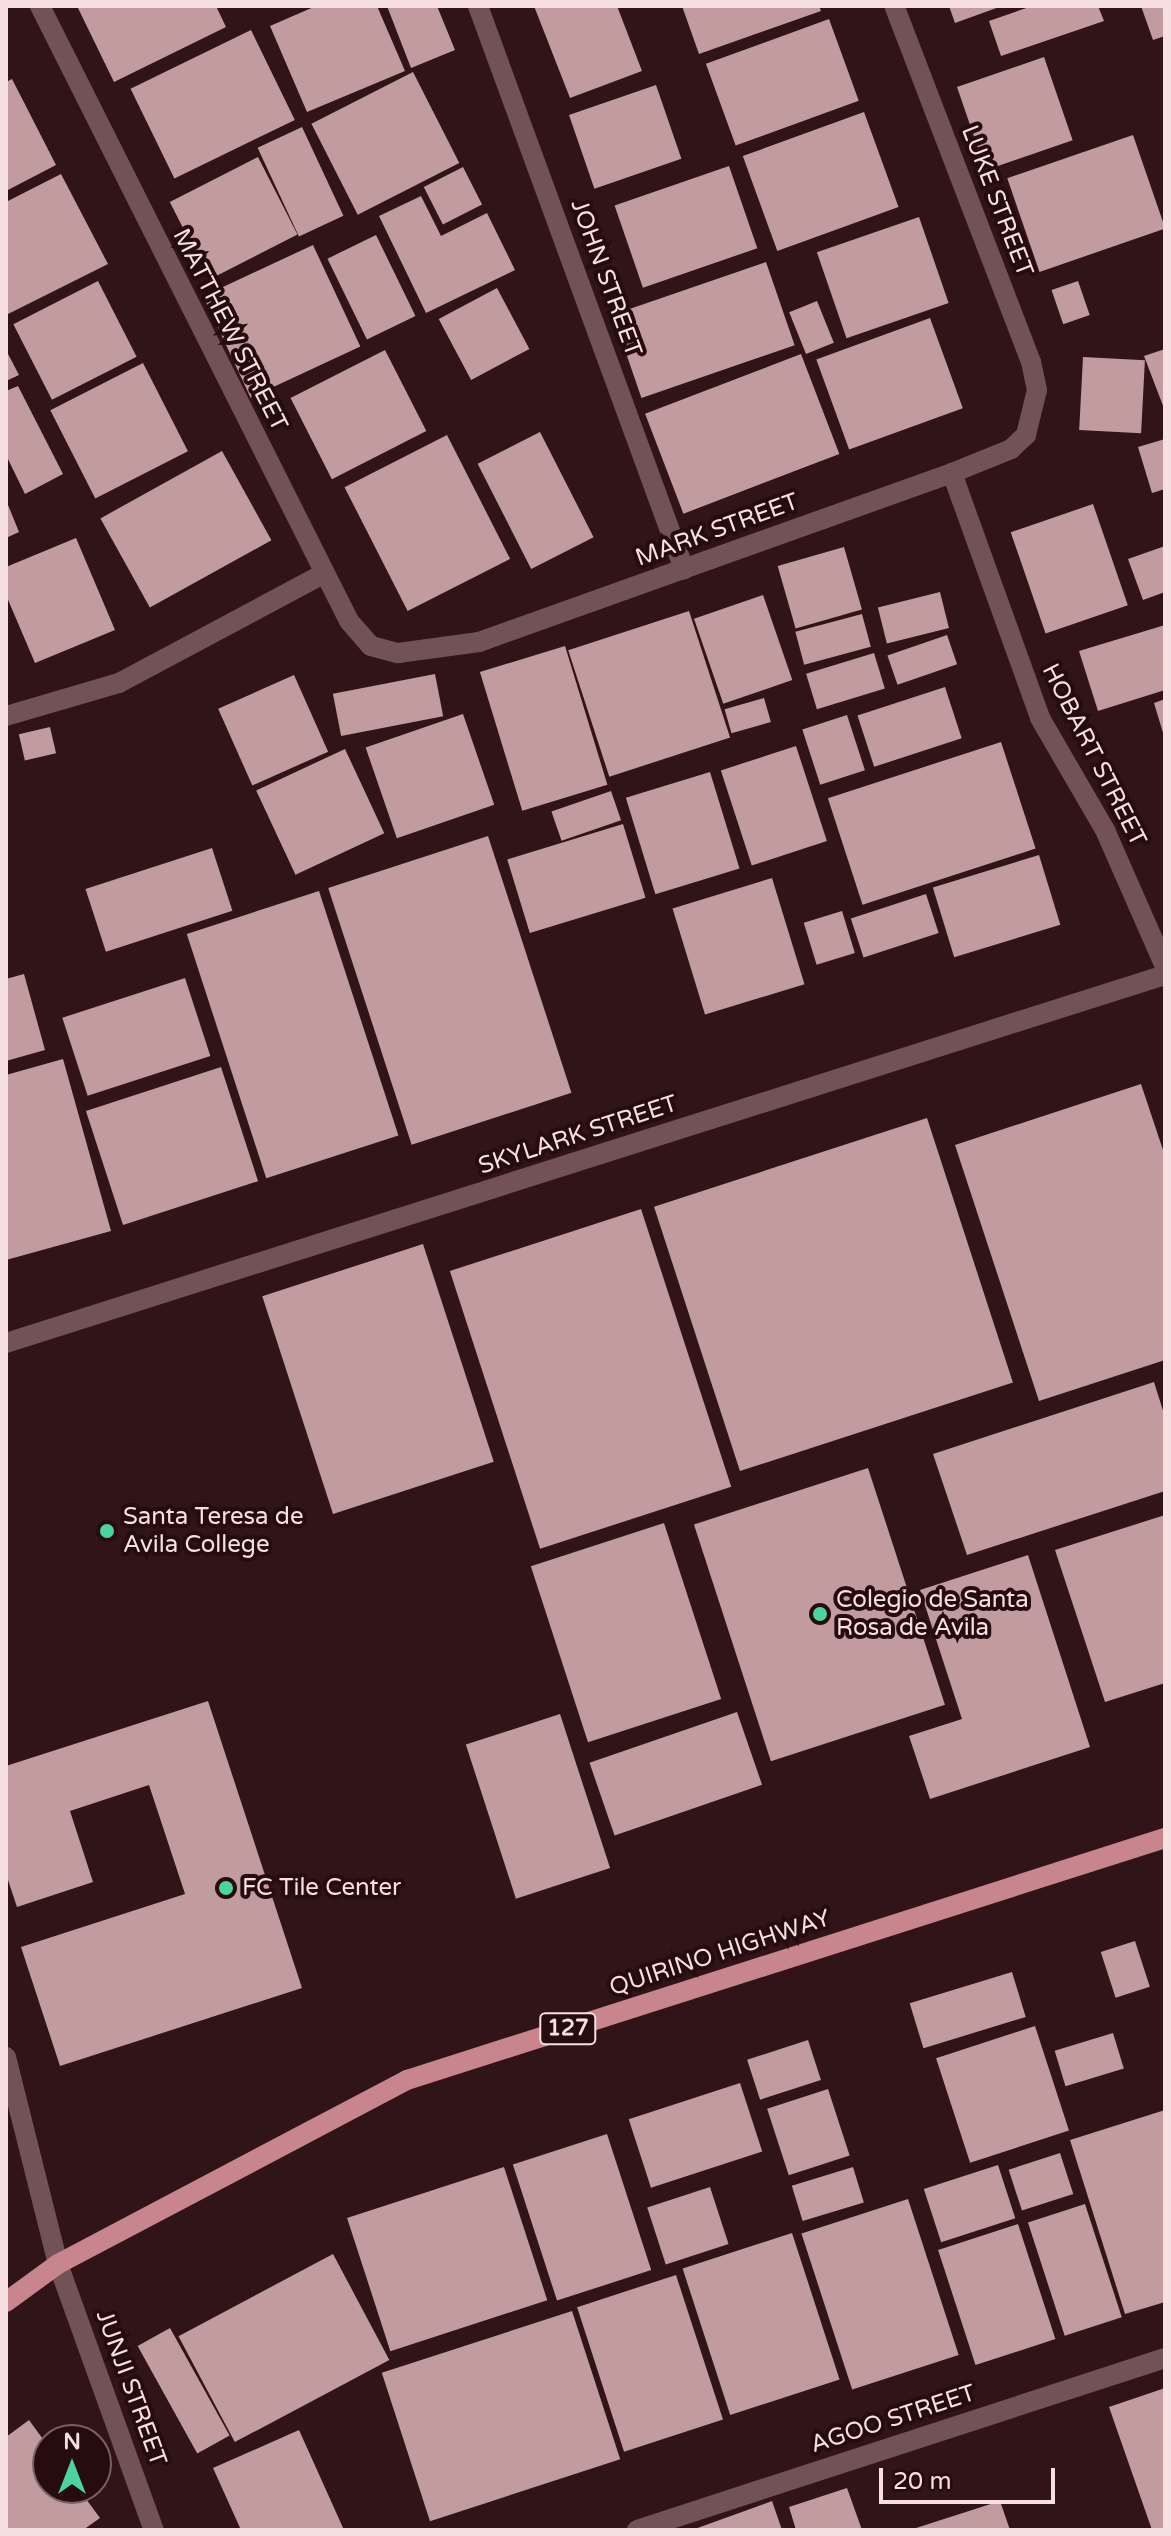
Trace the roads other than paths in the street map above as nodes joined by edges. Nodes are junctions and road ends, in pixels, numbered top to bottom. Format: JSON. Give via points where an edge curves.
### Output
{"nodes":[{"id":1,"x":40,"y":6,"type":"edge"},
{"id":2,"x":478,"y":6,"type":"edge"},
{"id":3,"x":894,"y":6,"type":"edge"},
{"id":4,"x":1034,"y":417,"type":"joint"},
{"id":5,"x":952,"y":473,"type":"junction"},
{"id":6,"x":684,"y":569,"type":"junction"},
{"id":7,"x":323,"y":574,"type":"junction"},
{"id":8,"x":398,"y":653,"type":"joint"},
{"id":9,"x":6,"y":716,"type":"edge"},
{"id":10,"x":1165,"y":967,"type":"edge"},
{"id":11,"x":1165,"y":975,"type":"edge"},
{"id":12,"x":6,"y":1343,"type":"edge"},
{"id":13,"x":1165,"y":1838,"type":"edge"},
{"id":14,"x":6,"y":2057,"type":"edge"},
{"id":15,"x":58,"y":2264,"type":"junction"},
{"id":16,"x":6,"y":2302,"type":"edge"},
{"id":17,"x":1165,"y":2358,"type":"edge"},
{"id":18,"x":154,"y":2530,"type":"edge"},
{"id":19,"x":637,"y":2530,"type":"edge"}],
"edges":[{"from":1,"to":7,"type":"street","name":"MATTHEW STREET"},
{"from":2,"to":6,"type":"street","name":"JOHN STREET"},
{"from":3,"to":4,"type":"street","name":"LUKE STREET","via":[[1031,362],[1037,390]]},
{"from":4,"to":5,"type":"street","name":"MARK STREET","via":[[1026,435],[1011,449]]},
{"from":5,"to":6,"type":"street","name":"MARK STREET"},
{"from":5,"to":10,"type":"street","name":"HOBART STREET","via":[[1040,718],[1105,830]]},
{"from":6,"to":8,"type":"street","name":"MARK STREET","via":[[479,642]]},
{"from":7,"to":8,"type":"street","name":"MATTHEW STREET","via":[[349,621],[371,646]]},
{"from":7,"to":9,"type":"street","via":[[119,683]]},
{"from":11,"to":12,"type":"street","name":"SKYLARK STREET"},
{"from":13,"to":15,"type":"main road","name":"QUIRINO HIGHWAY","number":"127","via":[[407,2080]]},
{"from":14,"to":15,"type":"street","name":"JUNJI STREET"},
{"from":15,"to":16,"type":"main road","name":"QUIRINO HIGHWAY","number":"127"},
{"from":15,"to":18,"type":"street","name":"JUNJI STREET"},
{"from":17,"to":19,"type":"street","name":"AGOO STREET"}]}
